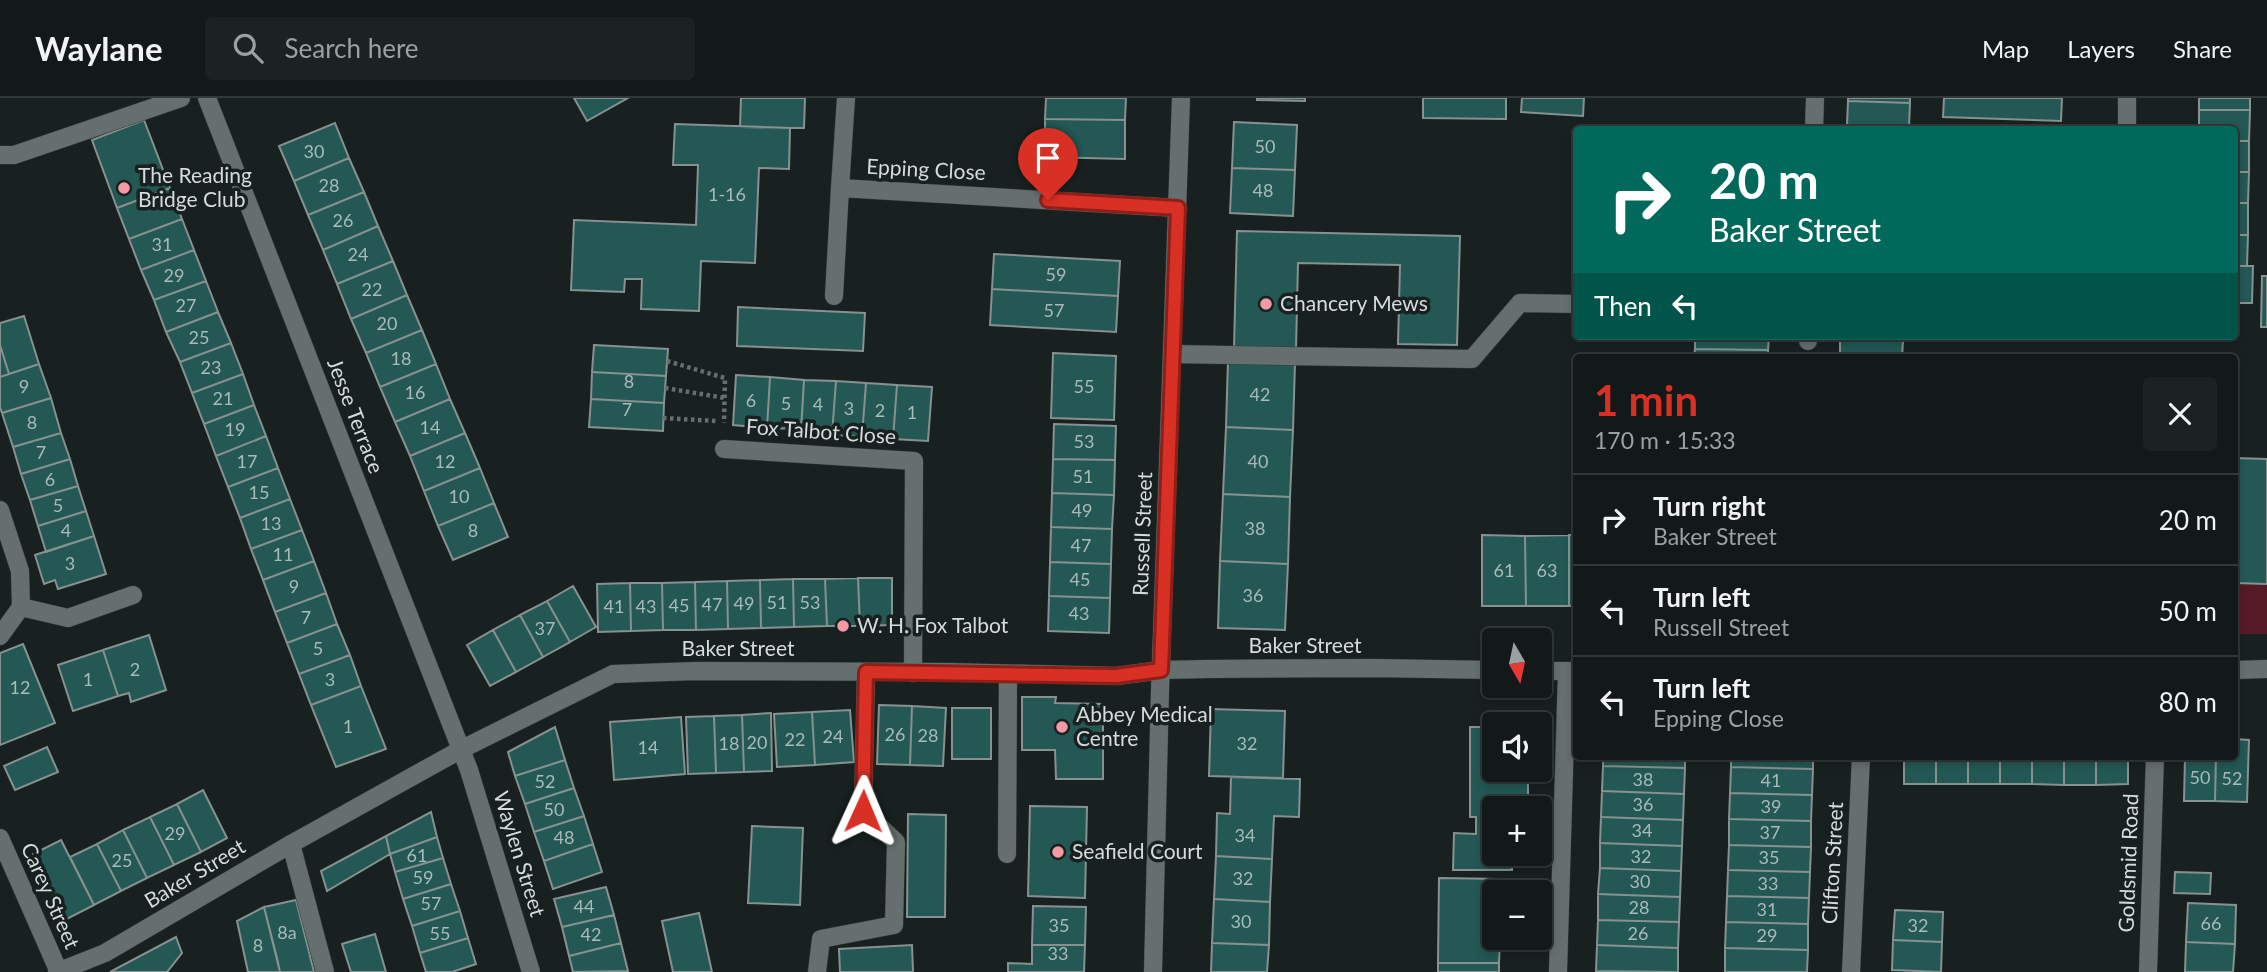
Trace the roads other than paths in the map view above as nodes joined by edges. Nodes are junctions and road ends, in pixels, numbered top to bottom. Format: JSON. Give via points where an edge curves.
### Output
{"nodes":[{"id":1,"x":181,"y":98,"type":"edge"},
{"id":2,"x":207,"y":98,"type":"edge"},
{"id":3,"x":846,"y":98,"type":"edge"},
{"id":4,"x":1181,"y":98,"type":"edge"},
{"id":5,"x":1815,"y":98,"type":"edge"},
{"id":6,"x":2127,"y":98,"type":"edge"},
{"id":7,"x":1814,"y":126,"type":"edge"},
{"id":8,"x":2127,"y":126,"type":"edge"},
{"id":9,"x":0,"y":155,"type":"edge"},
{"id":10,"x":840,"y":188,"type":"junction"},
{"id":11,"x":1178,"y":208,"type":"junction"},
{"id":12,"x":834,"y":296,"type":"dead end"},
{"id":13,"x":1573,"y":304,"type":"edge"},
{"id":14,"x":1172,"y":354,"type":"junction"},
{"id":15,"x":724,"y":449,"type":"road end"},
{"id":16,"x":0,"y":510,"type":"edge"},
{"id":17,"x":133,"y":595,"type":"dead end"},
{"id":18,"x":22,"y":607,"type":"junction"},
{"id":19,"x":0,"y":636,"type":"edge"},
{"id":20,"x":2267,"y":669,"type":"edge"},
{"id":21,"x":1161,"y":670,"type":"junction"},
{"id":22,"x":1482,"y":670,"type":"edge"},
{"id":23,"x":2238,"y":670,"type":"edge"},
{"id":24,"x":1552,"y":671,"type":"edge"},
{"id":25,"x":1572,"y":671,"type":"edge"},
{"id":26,"x":866,"y":672,"type":"junction"},
{"id":27,"x":913,"y":673,"type":"junction"},
{"id":28,"x":1008,"y":674,"type":"junction"},
{"id":29,"x":460,"y":750,"type":"junction"},
{"id":30,"x":1861,"y":760,"type":"edge"},
{"id":31,"x":2155,"y":760,"type":"edge"},
{"id":32,"x":0,"y":838,"type":"edge"},
{"id":33,"x":291,"y":844,"type":"junction"},
{"id":34,"x":1007,"y":854,"type":"dead end"},
{"id":35,"x":58,"y":972,"type":"edge"},
{"id":36,"x":325,"y":972,"type":"edge"},
{"id":37,"x":531,"y":972,"type":"edge"},
{"id":38,"x":817,"y":972,"type":"edge"},
{"id":39,"x":1153,"y":972,"type":"edge"},
{"id":40,"x":1558,"y":972,"type":"edge"},
{"id":41,"x":1851,"y":972,"type":"edge"},
{"id":42,"x":2148,"y":972,"type":"edge"}],
"edges":[{"from":1,"to":9,"type":"street","via":[[14,155]]},
{"from":2,"to":29,"type":"street","name":"Jesse Terrace"},
{"from":3,"to":10,"type":"street","name":"Epping Close"},
{"from":4,"to":11,"type":"street","name":"Russell Street"},
{"from":5,"to":7,"type":"street"},
{"from":6,"to":8,"type":"street"},
{"from":10,"to":11,"type":"street","name":"Epping Close"},
{"from":10,"to":12,"type":"street","name":"Epping Close"},
{"from":11,"to":14,"type":"street","name":"Russell Street"},
{"from":13,"to":14,"type":"street","via":[[1520,303],[1472,359]]},
{"from":14,"to":21,"type":"street","name":"Russell Street"},
{"from":15,"to":27,"type":"street","name":"Fox Talbot Close","via":[[914,461]]},
{"from":16,"to":18,"type":"street","via":[[20,571]]},
{"from":17,"to":18,"type":"street","via":[[68,618]]},
{"from":18,"to":19,"type":"street"},
{"from":20,"to":23,"type":"street"},
{"from":21,"to":22,"type":"street","name":"Baker Street"},
{"from":21,"to":28,"type":"street","name":"Baker Street","via":[[1116,676]]},
{"from":21,"to":39,"type":"street","name":"Russell Street"},
{"from":24,"to":25,"type":"street"},
{"from":25,"to":40,"type":"street"},
{"from":26,"to":27,"type":"street","name":"Baker Street"},
{"from":26,"to":29,"type":"street","name":"Baker Street","via":[[613,674]]},
{"from":26,"to":38,"type":"street","via":[[863,811],[895,842],[894,925],[821,939]]},
{"from":27,"to":28,"type":"street","name":"Baker Street"},
{"from":28,"to":34,"type":"street"},
{"from":29,"to":33,"type":"street","name":"Baker Street"},
{"from":29,"to":37,"type":"street","name":"Waylen Street"},
{"from":30,"to":41,"type":"street","name":"Clifton Street"},
{"from":31,"to":42,"type":"street","name":"Goldsmid Road"},
{"from":32,"to":35,"type":"street","name":"Carey Street"},
{"from":33,"to":35,"type":"street","name":"Baker Street","via":[[105,953]]},
{"from":33,"to":36,"type":"street"}]}
